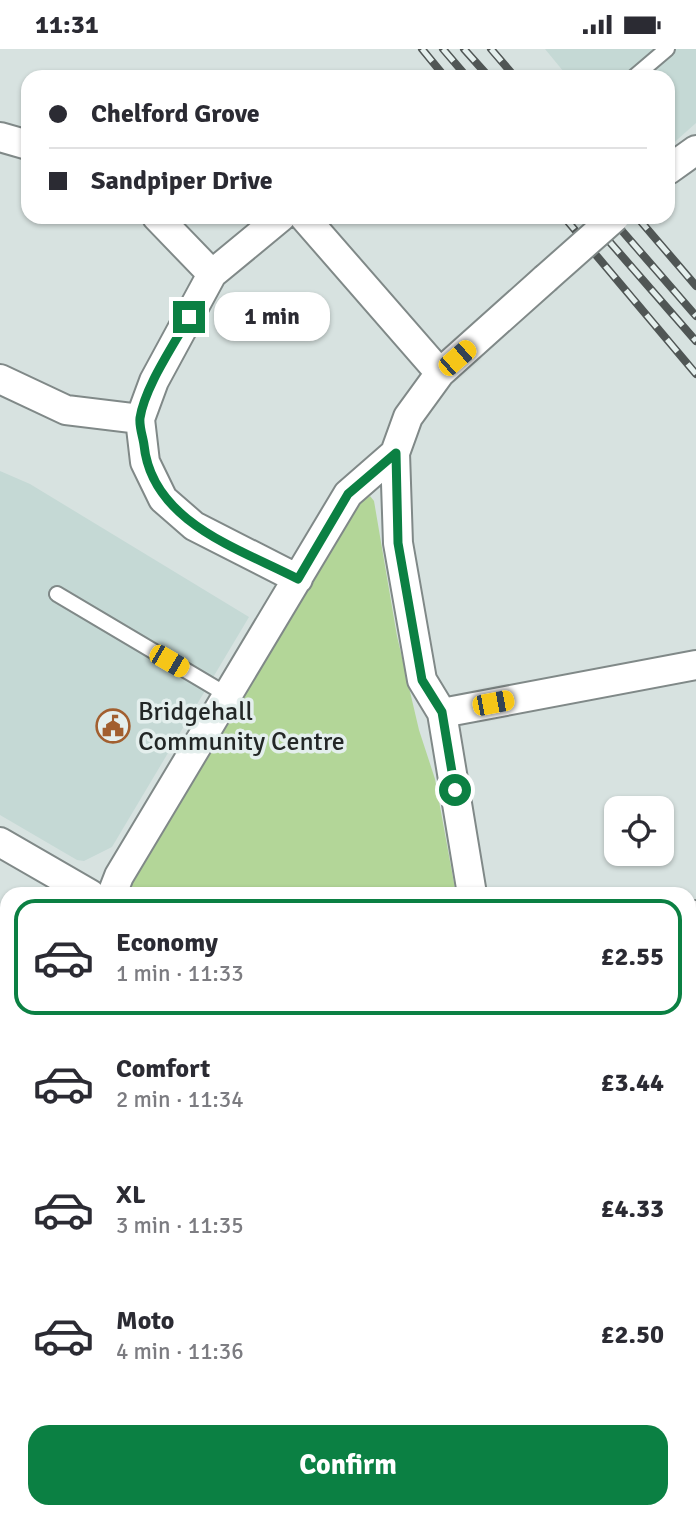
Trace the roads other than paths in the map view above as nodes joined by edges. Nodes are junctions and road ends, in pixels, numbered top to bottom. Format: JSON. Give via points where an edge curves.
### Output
{"nodes":[{"id":1,"x":667,"y":49,"type":"edge"},
{"id":2,"x":642,"y":70,"type":"edge"},
{"id":3,"x":0,"y":137,"type":"edge"},
{"id":4,"x":21,"y":143,"type":"edge"},
{"id":5,"x":696,"y":150,"type":"edge"},
{"id":6,"x":675,"y":165,"type":"edge"},
{"id":7,"x":164,"y":224,"type":"edge"},
{"id":8,"x":273,"y":224,"type":"edge"},
{"id":9,"x":310,"y":224,"type":"edge"},
{"id":10,"x":607,"y":224,"type":"edge"},
{"id":11,"x":212,"y":274,"type":"junction"},
{"id":12,"x":440,"y":373,"type":"junction"},
{"id":13,"x":0,"y":379,"type":"edge"},
{"id":14,"x":140,"y":419,"type":"junction"},
{"id":15,"x":396,"y":453,"type":"junction"},
{"id":16,"x":298,"y":579,"type":"junction"},
{"id":17,"x":57,"y":594,"type":"dead end"},
{"id":18,"x":696,"y":665,"type":"edge"},
{"id":19,"x":229,"y":696,"type":"junction"},
{"id":20,"x":442,"y":712,"type":"junction"},
{"id":21,"x":0,"y":842,"type":"edge"},
{"id":22,"x":78,"y":887,"type":"edge"},
{"id":23,"x":115,"y":887,"type":"edge"},
{"id":24,"x":470,"y":887,"type":"edge"}],
"edges":[{"from":1,"to":2,"type":"lane"},
{"from":3,"to":4,"type":"street"},
{"from":5,"to":6,"type":"street"},
{"from":7,"to":11,"type":"street"},
{"from":8,"to":11,"type":"street"},
{"from":9,"to":12,"type":"street"},
{"from":10,"to":12,"type":"street","bridge":true},
{"from":11,"to":14,"type":"street","via":[[154,381]]},
{"from":12,"to":15,"type":"street","via":[[408,417]]},
{"from":13,"to":14,"type":"street","via":[[66,410]]},
{"from":14,"to":16,"type":"street","via":[[145,462],[163,499],[194,526]]},
{"from":15,"to":16,"type":"street","via":[[348,494]]},
{"from":15,"to":20,"type":"street","via":[[398,543],[422,680]]},
{"from":16,"to":19,"type":"street"},
{"from":17,"to":19,"type":"lane"},
{"from":18,"to":20,"type":"street"},
{"from":19,"to":23,"type":"street"},
{"from":20,"to":24,"type":"street"},
{"from":21,"to":22,"type":"street"}]}
